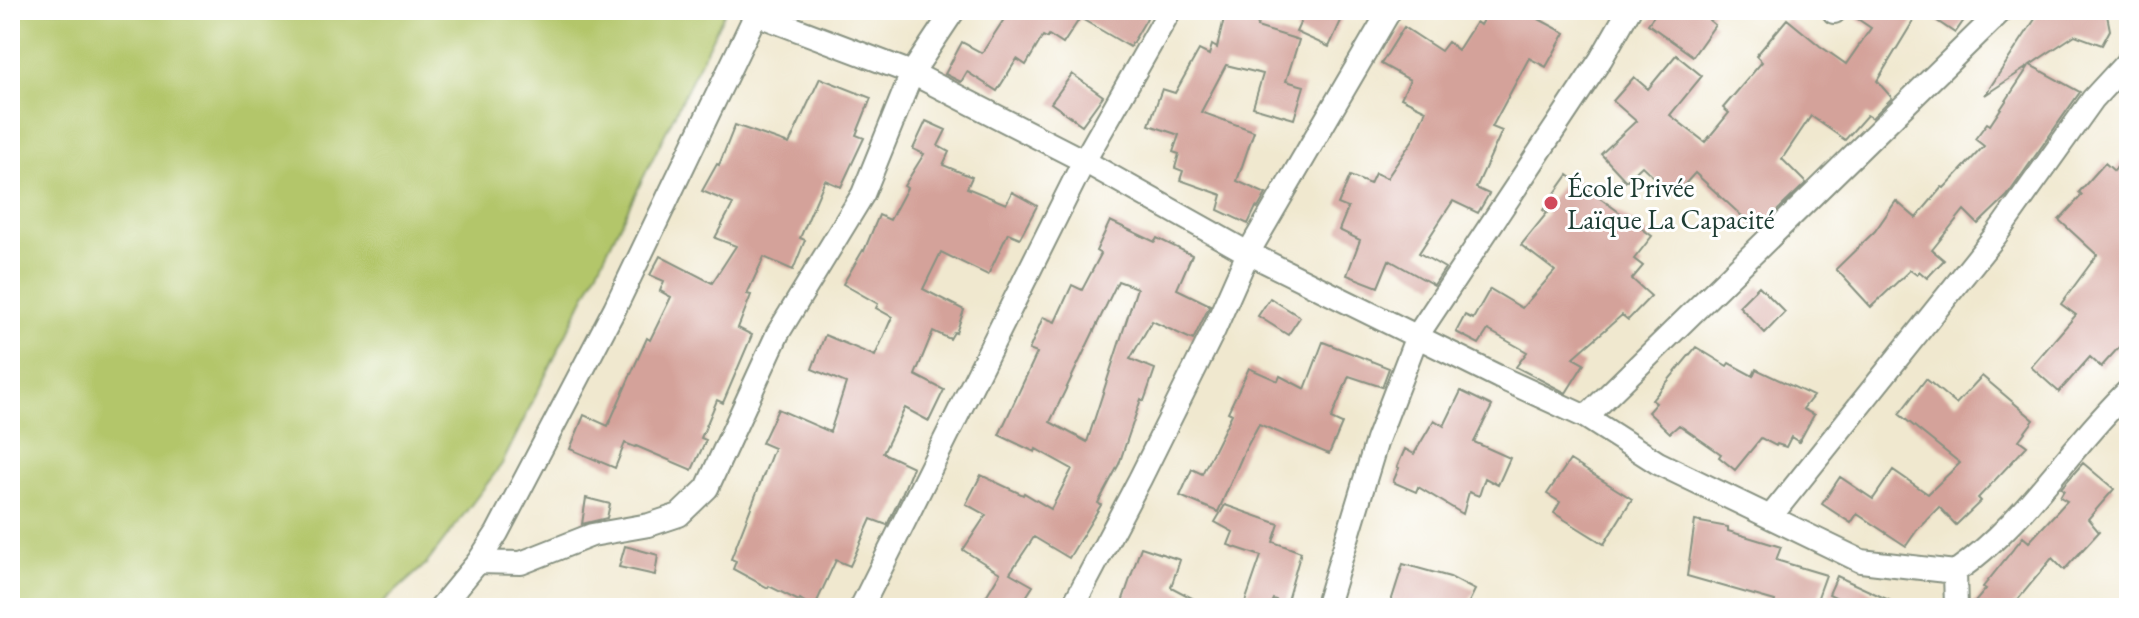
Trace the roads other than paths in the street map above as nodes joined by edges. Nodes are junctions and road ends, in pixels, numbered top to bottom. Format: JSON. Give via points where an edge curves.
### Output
{"nodes":[{"id":1,"x":954,"y":10,"type":"edge"},
{"id":2,"x":1170,"y":10,"type":"edge"},
{"id":3,"x":1390,"y":10,"type":"edge"},
{"id":4,"x":1629,"y":10,"type":"edge"},
{"id":5,"x":2002,"y":10,"type":"edge"},
{"id":6,"x":757,"y":12,"type":"edge"},
{"id":7,"x":2129,"y":60,"type":"edge"},
{"id":8,"x":912,"y":73,"type":"junction"},
{"id":9,"x":1084,"y":161,"type":"junction"},
{"id":10,"x":1248,"y":253,"type":"junction"},
{"id":11,"x":1417,"y":336,"type":"junction"},
{"id":12,"x":2129,"y":390,"type":"edge"},
{"id":13,"x":1586,"y":417,"type":"junction"},
{"id":14,"x":1771,"y":516,"type":"junction"},
{"id":15,"x":478,"y":562,"type":"junction"},
{"id":16,"x":1955,"y":572,"type":"junction"},
{"id":17,"x":440,"y":608,"type":"edge"},
{"id":18,"x":861,"y":608,"type":"edge"},
{"id":19,"x":1072,"y":608,"type":"edge"},
{"id":20,"x":1326,"y":608,"type":"edge"},
{"id":21,"x":1956,"y":608,"type":"edge"}],
"edges":[{"from":1,"to":8,"type":"street"},
{"from":2,"to":9,"type":"street"},
{"from":3,"to":10,"type":"street"},
{"from":4,"to":11,"type":"street"},
{"from":5,"to":13,"type":"street"},
{"from":6,"to":8,"type":"street"},
{"from":6,"to":15,"type":"street","via":[[615,308]]},
{"from":7,"to":14,"type":"street","via":[[2093,99],[1996,235]]},
{"from":8,"to":9,"type":"street"},
{"from":8,"to":15,"type":"street","via":[[863,194],[778,333],[707,488],[679,515],[649,525],[592,535],[521,563]]},
{"from":9,"to":10,"type":"street"},
{"from":9,"to":18,"type":"street"},
{"from":10,"to":11,"type":"street"},
{"from":10,"to":19,"type":"street"},
{"from":11,"to":13,"type":"street"},
{"from":11,"to":20,"type":"street","via":[[1377,440]]},
{"from":12,"to":16,"type":"street","via":[[1999,534]]},
{"from":13,"to":14,"type":"street","via":[[1658,463]]},
{"from":14,"to":16,"type":"street","via":[[1861,561]]},
{"from":15,"to":17,"type":"street"},
{"from":16,"to":21,"type":"street"}]}
